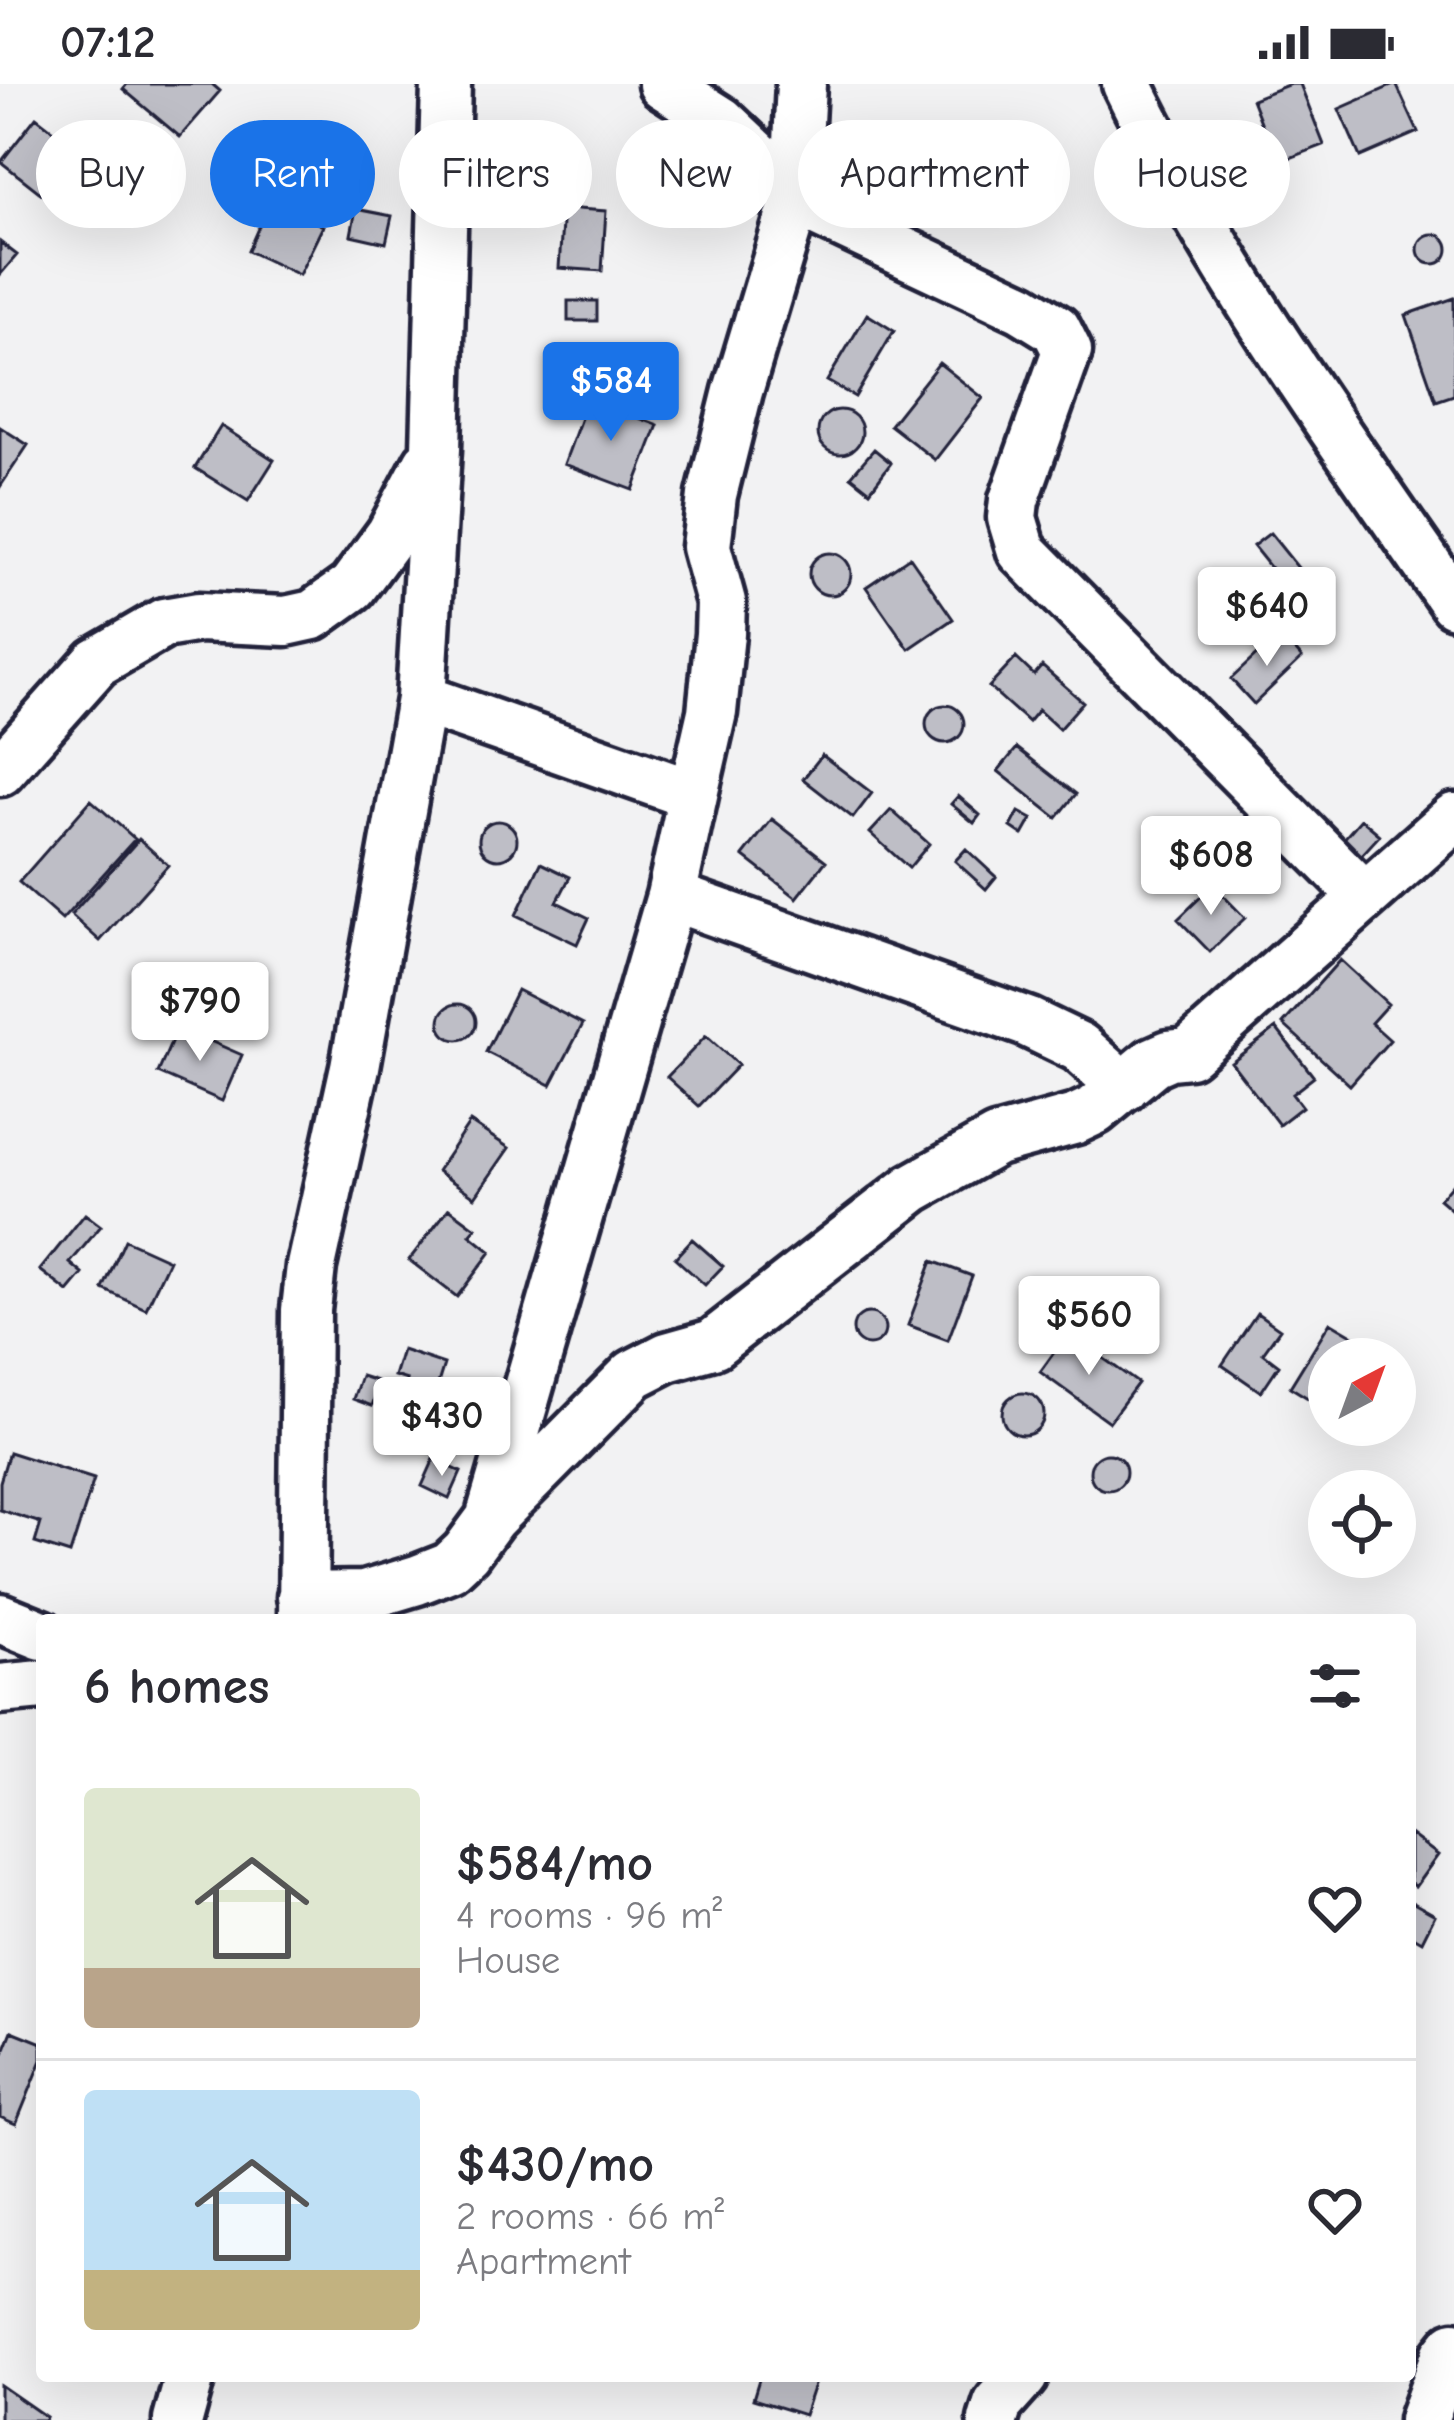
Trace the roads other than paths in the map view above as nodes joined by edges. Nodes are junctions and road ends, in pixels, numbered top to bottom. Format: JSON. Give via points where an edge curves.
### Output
{"nodes":[{"id":1,"x":446,"y":84,"type":"edge"},
{"id":2,"x":663,"y":84,"type":"edge"},
{"id":3,"x":801,"y":84,"type":"edge"},
{"id":4,"x":1126,"y":84,"type":"edge"},
{"id":5,"x":795,"y":202,"type":"junction"},
{"id":6,"x":436,"y":449,"type":"junction"},
{"id":7,"x":1454,"y":603,"type":"edge"},
{"id":8,"x":421,"y":698,"type":"junction"},
{"id":9,"x":0,"y":771,"type":"edge"},
{"id":10,"x":693,"y":796,"type":"junction"},
{"id":11,"x":1454,"y":818,"type":"edge"},
{"id":12,"x":671,"y":896,"type":"junction"},
{"id":13,"x":1365,"y":897,"type":"junction"},
{"id":14,"x":1124,"y":1087,"type":"junction"},
{"id":15,"x":490,"y":1518,"type":"junction"},
{"id":16,"x":303,"y":1608,"type":"edge"},
{"id":17,"x":0,"y":1618,"type":"edge"},
{"id":18,"x":36,"y":1633,"type":"edge"},
{"id":19,"x":36,"y":1686,"type":"edge"},
{"id":20,"x":0,"y":1689,"type":"edge"},
{"id":21,"x":1441,"y":2355,"type":"edge"},
{"id":22,"x":188,"y":2382,"type":"edge"},
{"id":23,"x":1018,"y":2382,"type":"edge"},
{"id":24,"x":178,"y":2420,"type":"edge"},
{"id":25,"x":993,"y":2420,"type":"edge"},
{"id":26,"x":1423,"y":2420,"type":"edge"}],
"edges":[{"from":1,"to":6,"type":"street"},
{"from":2,"to":5,"type":"street","via":[[721,121]]},
{"from":3,"to":5,"type":"street"},
{"from":4,"to":7,"type":"street","via":[[1232,276]]},
{"from":5,"to":10,"type":"street","via":[[712,494],[706,547],[721,602],[720,634]]},
{"from":5,"to":13,"type":"street","via":[[1056,328],[1067,351],[1014,500],[1022,551]]},
{"from":6,"to":8,"type":"street"},
{"from":6,"to":9,"type":"street","via":[[392,534],[352,587],[313,614],[286,621],[164,623],[98,662]]},
{"from":8,"to":10,"type":"street"},
{"from":8,"to":16,"type":"street","via":[[311,1266]]},
{"from":10,"to":12,"type":"street"},
{"from":11,"to":13,"type":"street"},
{"from":12,"to":14,"type":"street","via":[[1027,1022],[1079,1047]]},
{"from":12,"to":15,"type":"street"},
{"from":13,"to":14,"type":"street","via":[[1189,1053],[1161,1058]]},
{"from":14,"to":15,"type":"street","via":[[1095,1110],[996,1142],[913,1188],[713,1344],[634,1374]]},
{"from":15,"to":16,"type":"street","via":[[450,1567]]},
{"from":17,"to":18,"type":"street"},
{"from":19,"to":20,"type":"street"},
{"from":21,"to":26,"type":"street"},
{"from":22,"to":24,"type":"street"},
{"from":23,"to":25,"type":"street"}]}
